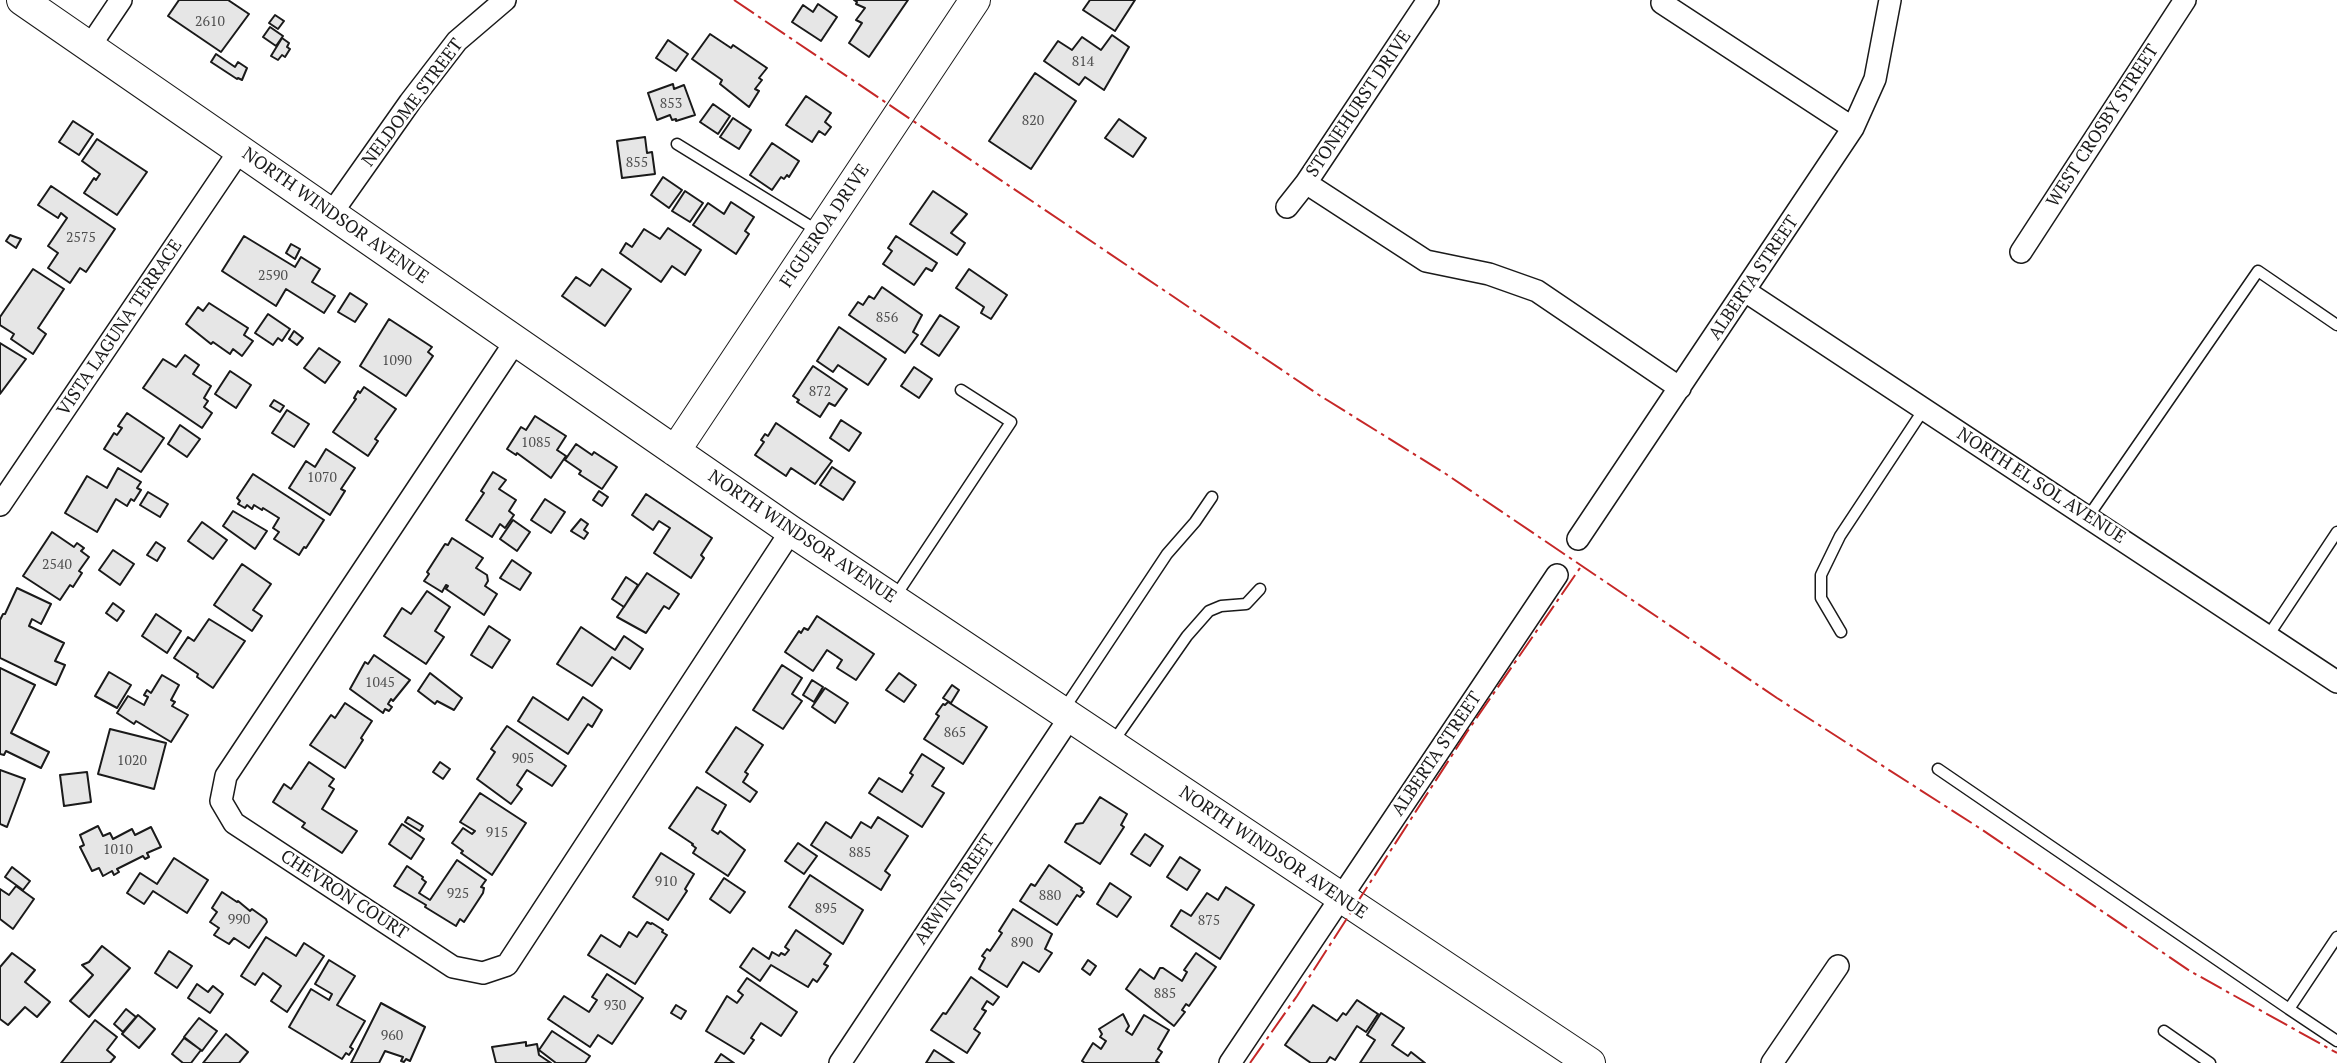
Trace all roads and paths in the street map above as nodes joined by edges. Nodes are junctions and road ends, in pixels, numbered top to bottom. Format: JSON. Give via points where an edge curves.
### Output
{"nodes":[{"id":1,"x":22,"y":0,"type":"edge"},
{"id":2,"x":121,"y":0,"type":"edge"},
{"id":3,"x":505,"y":0,"type":"edge"},
{"id":4,"x":975,"y":0,"type":"edge"},
{"id":5,"x":1428,"y":0,"type":"edge"},
{"id":6,"x":1890,"y":0,"type":"edge"},
{"id":7,"x":2185,"y":0,"type":"edge"},
{"id":8,"x":1662,"y":3,"type":"dead end"},
{"id":9,"x":90,"y":46,"type":"junction"},
{"id":10,"x":1853,"y":128,"type":"junction"},
{"id":11,"x":677,"y":144,"type":"dead end"},
{"id":12,"x":240,"y":150,"type":"junction"},
{"id":13,"x":1306,"y":183,"type":"junction"},
{"id":14,"x":1287,"y":206,"type":"dead end"},
{"id":15,"x":331,"y":214,"type":"junction"},
{"id":16,"x":820,"y":232,"type":"junction"},
{"id":17,"x":2021,"y":252,"type":"dead end"},
{"id":18,"x":1745,"y":291,"type":"junction"},
{"id":19,"x":2337,"y":325,"type":"edge"},
{"id":20,"x":516,"y":342,"type":"junction"},
{"id":21,"x":1680,"y":388,"type":"junction"},
{"id":22,"x":961,"y":390,"type":"dead end"},
{"id":23,"x":1924,"y":409,"type":"junction"},
{"id":24,"x":675,"y":451,"type":"junction"},
{"id":25,"x":1212,"y":497,"type":"dead end"},
{"id":26,"x":0,"y":505,"type":"edge"},
{"id":27,"x":2088,"y":517,"type":"junction"},
{"id":28,"x":791,"y":531,"type":"junction"},
{"id":29,"x":2337,"y":532,"type":"edge"},
{"id":30,"x":1578,"y":538,"type":"dead end"},
{"id":31,"x":1557,"y":575,"type":"dead end"},
{"id":32,"x":1259,"y":589,"type":"dead end"},
{"id":33,"x":894,"y":599,"type":"junction"},
{"id":34,"x":1841,"y":632,"type":"dead end"},
{"id":35,"x":2268,"y":636,"type":"junction"},
{"id":36,"x":2337,"y":682,"type":"edge"},
{"id":37,"x":1067,"y":714,"type":"junction"},
{"id":38,"x":1112,"y":745,"type":"junction"},
{"id":39,"x":1938,"y":769,"type":"dead end"},
{"id":40,"x":1341,"y":898,"type":"junction"},
{"id":41,"x":2337,"y":937,"type":"edge"},
{"id":42,"x":1838,"y":966,"type":"dead end"},
{"id":43,"x":2289,"y":1009,"type":"junction"},
{"id":44,"x":2164,"y":1031,"type":"dead end"},
{"id":45,"x":2337,"y":1041,"type":"edge"},
{"id":46,"x":840,"y":1063,"type":"edge"},
{"id":47,"x":1230,"y":1063,"type":"edge"},
{"id":48,"x":1590,"y":1063,"type":"edge"},
{"id":49,"x":1772,"y":1063,"type":"edge"},
{"id":50,"x":2210,"y":1063,"type":"edge"}],
"edges":[{"from":1,"to":9,"type":"street","name":"NORTH WINDSOR AVENUE"},
{"from":2,"to":9,"type":"street"},
{"from":3,"to":15,"type":"street","name":"NELDOME STREET","via":[[457,41]]},
{"from":4,"to":16,"type":"street","name":"FIGUEROA DRIVE"},
{"from":5,"to":13,"type":"street","name":"STONEHURST DRIVE"},
{"from":6,"to":10,"type":"street","name":"ALBERTA STREET","via":[[1875,79]]},
{"from":7,"to":17,"type":"street","name":"WEST CROSBY STREET"},
{"from":8,"to":10,"type":"street"},
{"from":9,"to":12,"type":"street","name":"NORTH WINDSOR AVENUE"},
{"from":10,"to":18,"type":"street","name":"ALBERTA STREET"},
{"from":11,"to":16,"type":"lane"},
{"from":12,"to":15,"type":"street","name":"NORTH WINDSOR AVENUE"},
{"from":12,"to":26,"type":"street","name":"VISTA LAGUNA TERRACE"},
{"from":13,"to":14,"type":"street","name":"STONEHURST DRIVE"},
{"from":13,"to":21,"type":"street","via":[[1426,261],[1489,274],[1537,291]]},
{"from":15,"to":20,"type":"street","name":"NORTH WINDSOR AVENUE"},
{"from":16,"to":24,"type":"street","name":"FIGUEROA DRIVE"},
{"from":18,"to":21,"type":"street","name":"ALBERTA STREET"},
{"from":18,"to":23,"type":"street","name":"NORTH EL SOL AVENUE"},
{"from":19,"to":27,"type":"lane","via":[[2258,271]]},
{"from":20,"to":24,"type":"street","name":"NORTH WINDSOR AVENUE"},
{"from":20,"to":28,"type":"street","name":"CHEVRON COURT","via":[[226,776],[221,801],[234,823],[453,967],[483,973],[507,965]]},
{"from":21,"to":30,"type":"street","name":"ALBERTA STREET"},
{"from":22,"to":33,"type":"lane","via":[[1011,422]]},
{"from":23,"to":27,"type":"street","name":"NORTH EL SOL AVENUE"},
{"from":23,"to":34,"type":"lane","via":[[1840,536],[1822,575],[1821,598]]},
{"from":24,"to":28,"type":"street","name":"NORTH WINDSOR AVENUE"},
{"from":25,"to":37,"type":"lane","via":[[1167,554]]},
{"from":27,"to":35,"type":"street","name":"NORTH EL SOL AVENUE"},
{"from":28,"to":33,"type":"street","name":"NORTH WINDSOR AVENUE"},
{"from":29,"to":35,"type":"lane"},
{"from":31,"to":40,"type":"street","name":"ALBERTA STREET"},
{"from":32,"to":38,"type":"lane","via":[[1246,604],[1209,611]]},
{"from":33,"to":37,"type":"street","name":"NORTH WINDSOR AVENUE"},
{"from":35,"to":36,"type":"street","name":"NORTH EL SOL AVENUE"},
{"from":37,"to":38,"type":"street","name":"NORTH WINDSOR AVENUE"},
{"from":37,"to":46,"type":"street","name":"ARWIN STREET"},
{"from":38,"to":40,"type":"street","name":"NORTH WINDSOR AVENUE"},
{"from":39,"to":43,"type":"lane"},
{"from":40,"to":47,"type":"street","name":"ALBERTA STREET"},
{"from":40,"to":48,"type":"street","name":"NORTH WINDSOR AVENUE"},
{"from":41,"to":43,"type":"lane"},
{"from":42,"to":49,"type":"street"},
{"from":43,"to":45,"type":"lane"},
{"from":44,"to":50,"type":"lane"}]}
